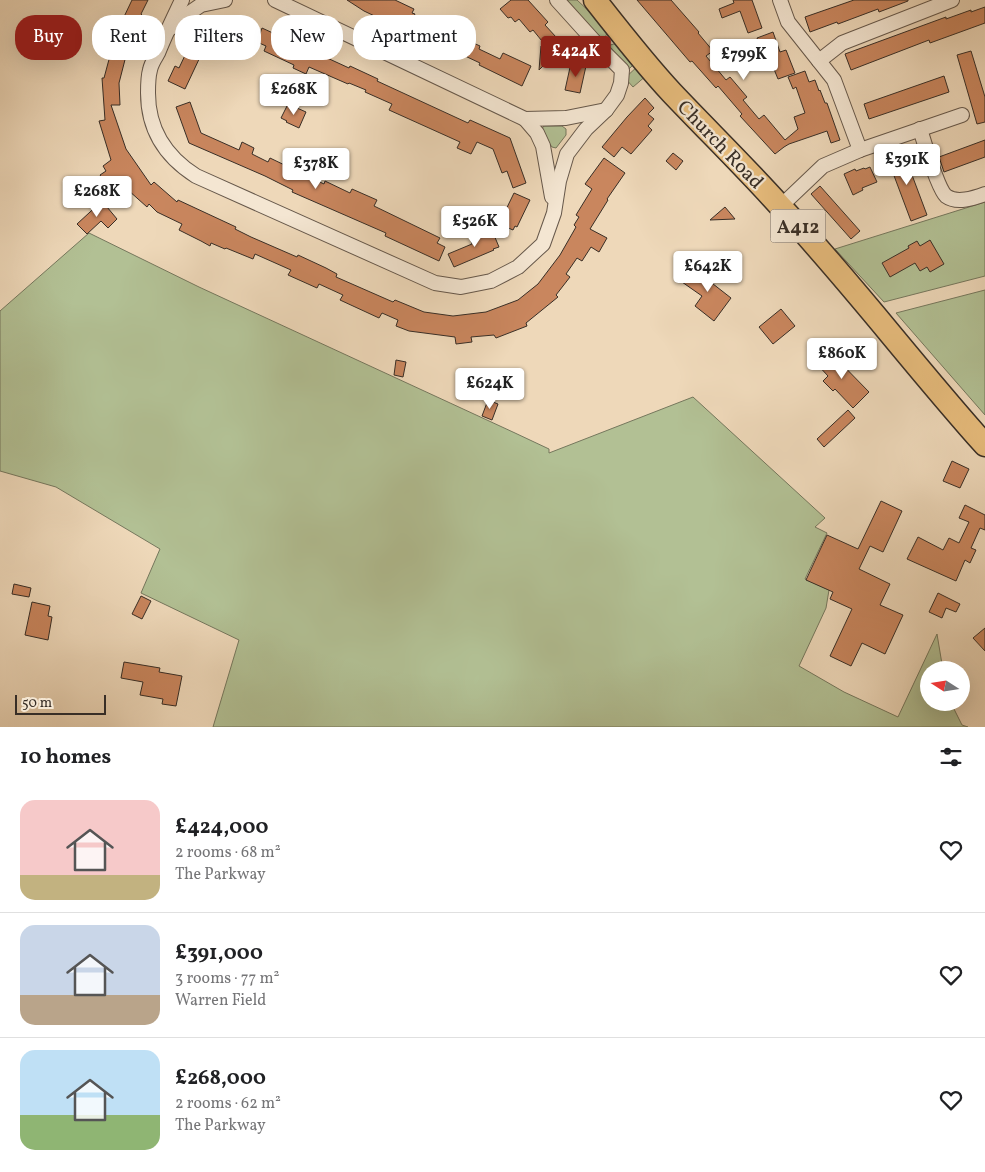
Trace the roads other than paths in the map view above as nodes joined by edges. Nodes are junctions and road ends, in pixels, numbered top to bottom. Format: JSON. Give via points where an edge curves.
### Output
{"nodes":[{"id":1,"x":182,"y":0,"type":"edge"},
{"id":2,"x":225,"y":0,"type":"edge"},
{"id":3,"x":275,"y":0,"type":"edge"},
{"id":4,"x":557,"y":0,"type":"edge"},
{"id":5,"x":595,"y":0,"type":"edge"},
{"id":6,"x":780,"y":0,"type":"edge"},
{"id":7,"x":952,"y":0,"type":"edge"},
{"id":8,"x":167,"y":32,"type":"junction"},
{"id":9,"x":620,"y":32,"type":"junction"},
{"id":10,"x":604,"y":52,"type":"junction"},
{"id":11,"x":819,"y":60,"type":"junction"},
{"id":12,"x":606,"y":110,"type":"junction"},
{"id":13,"x":962,"y":115,"type":"dead end"},
{"id":14,"x":526,"y":118,"type":"junction"},
{"id":15,"x":920,"y":129,"type":"junction"},
{"id":16,"x":860,"y":150,"type":"junction"},
{"id":17,"x":985,"y":194,"type":"edge"},
{"id":18,"x":781,"y":206,"type":"junction"},
{"id":19,"x":554,"y":213,"type":"junction"},
{"id":20,"x":985,"y":445,"type":"edge"}],
"edges":[{"from":1,"to":8,"type":"street"},
{"from":2,"to":8,"type":"street","via":[[201,5]]},
{"from":3,"to":14,"type":"street"},
{"from":4,"to":10,"type":"street"},
{"from":5,"to":9,"type":"main road","name":"Church Road","number":"A412"},
{"from":6,"to":11,"type":"street","via":[[788,22]]},
{"from":7,"to":11,"type":"street","via":[[842,42]]},
{"from":8,"to":19,"type":"street","via":[[150,70],[150,120],[169,154],[196,176],[435,283],[461,287],[491,282],[518,267],[543,244]]},
{"from":9,"to":10,"type":"street"},
{"from":9,"to":18,"type":"main road","name":"Church Road","number":"A412","via":[[671,92]]},
{"from":10,"to":12,"type":"street","via":[[622,70],[621,84]]},
{"from":11,"to":16,"type":"street","via":[[834,80]]},
{"from":12,"to":14,"type":"street","via":[[566,118]]},
{"from":12,"to":19,"type":"street","via":[[567,154],[558,181]]},
{"from":13,"to":15,"type":"street"},
{"from":14,"to":19,"type":"street","via":[[543,146]]},
{"from":15,"to":16,"type":"street"},
{"from":15,"to":17,"type":"street","via":[[939,186],[946,196],[956,200]]},
{"from":16,"to":18,"type":"street","via":[[824,166]]},
{"from":18,"to":20,"type":"main road","name":"Church Road","number":"A412"}]}
